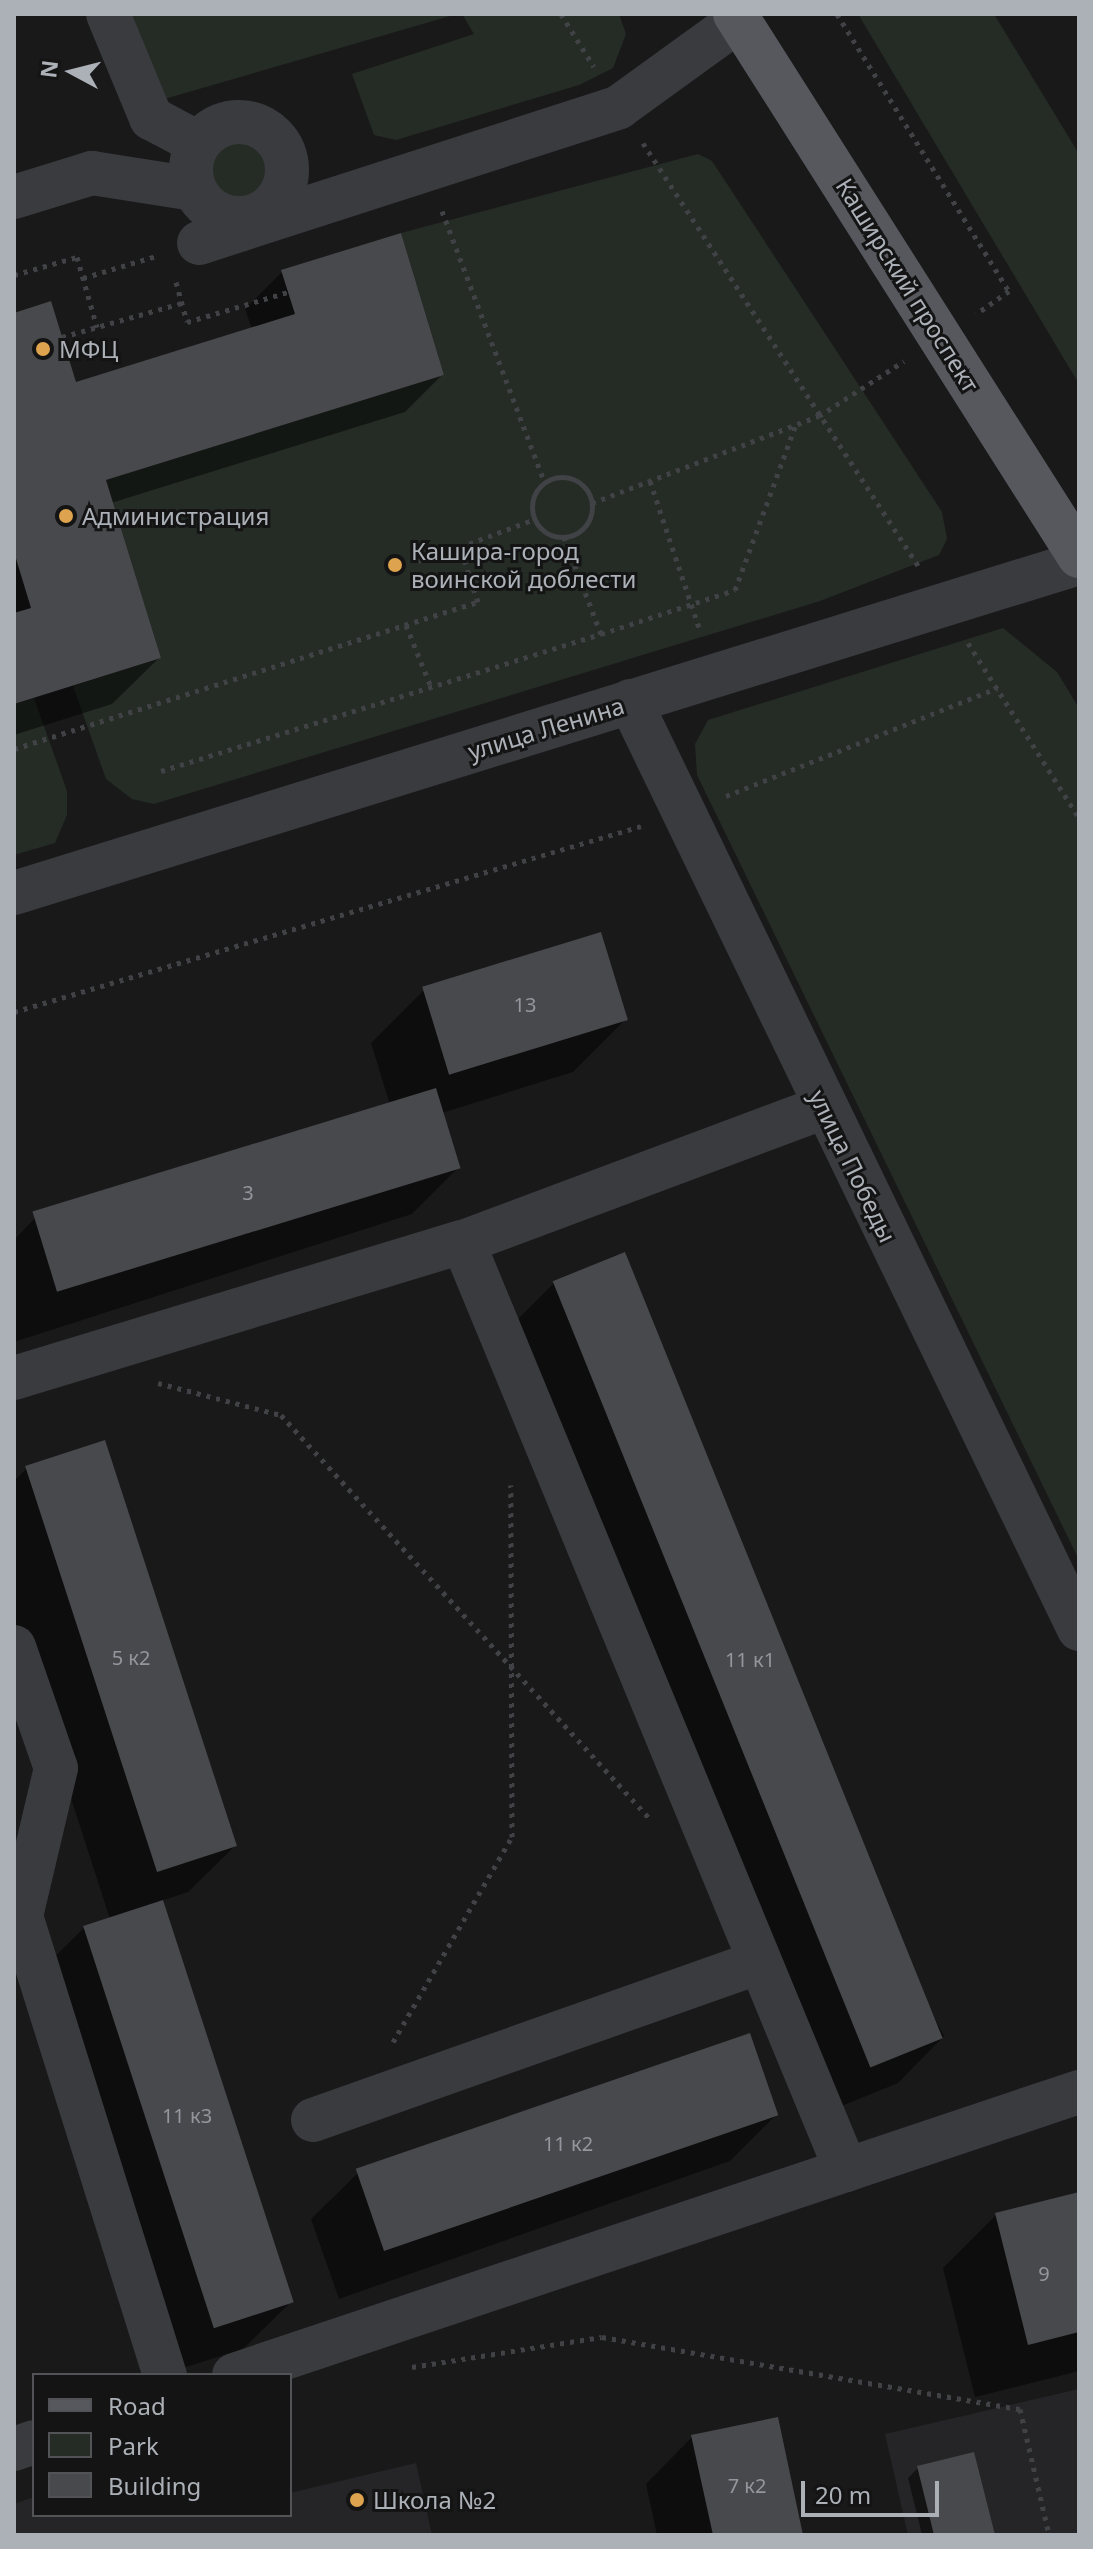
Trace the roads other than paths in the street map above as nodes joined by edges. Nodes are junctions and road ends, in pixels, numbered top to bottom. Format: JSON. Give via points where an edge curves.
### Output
{"nodes":[{"id":1,"x":108,"y":14,"type":"edge"},
{"id":2,"x":737,"y":17,"type":"edge"},
{"id":3,"x":198,"y":143,"type":"junction"},
{"id":4,"x":194,"y":189,"type":"junction"},
{"id":5,"x":14,"y":197,"type":"edge"},
{"id":6,"x":270,"y":215,"type":"junction"},
{"id":7,"x":183,"y":248,"type":"road end"},
{"id":8,"x":1079,"y":556,"type":"edge"},
{"id":9,"x":1079,"y":563,"type":"edge"},
{"id":10,"x":630,"y":701,"type":"junction"},
{"id":11,"x":14,"y":893,"type":"edge"},
{"id":12,"x":825,"y":1107,"type":"junction"},
{"id":13,"x":463,"y":1242,"type":"junction"},
{"id":14,"x":14,"y":1378,"type":"edge"},
{"id":15,"x":1079,"y":1629,"type":"edge"},
{"id":16,"x":14,"y":1647,"type":"edge"},
{"id":17,"x":760,"y":1962,"type":"junction"},
{"id":18,"x":1079,"y":2092,"type":"edge"},
{"id":19,"x":313,"y":2120,"type":"dead end"},
{"id":20,"x":846,"y":2170,"type":"junction"},
{"id":21,"x":164,"y":2373,"type":"edge"},
{"id":22,"x":240,"y":2373,"type":"edge"}],
"edges":[{"from":1,"to":3,"type":"street","via":[[151,118]]},
{"from":2,"to":6,"type":"street","via":[[619,107]]},
{"from":2,"to":8,"type":"main road","name":"Каширский проспект"},
{"from":3,"to":4,"type":"street"},
{"from":3,"to":6,"type":"street","via":[[239,121],[280,143],[284,189]]},
{"from":4,"to":5,"type":"street","via":[[92,173]]},
{"from":4,"to":6,"type":"street","via":[[215,212]]},
{"from":6,"to":7,"type":"street"},
{"from":9,"to":10,"type":"street","name":"улица Ленина"},
{"from":10,"to":11,"type":"street","name":"улица Ленина"},
{"from":10,"to":12,"type":"street","name":"улица Победы"},
{"from":12,"to":13,"type":"street"},
{"from":12,"to":15,"type":"street","name":"улица Победы"},
{"from":13,"to":14,"type":"street"},
{"from":13,"to":17,"type":"street"},
{"from":16,"to":21,"type":"street","via":[[56,1768],[21,1916]]},
{"from":17,"to":19,"type":"street"},
{"from":17,"to":20,"type":"street"},
{"from":18,"to":20,"type":"street"},
{"from":20,"to":22,"type":"street"}]}
